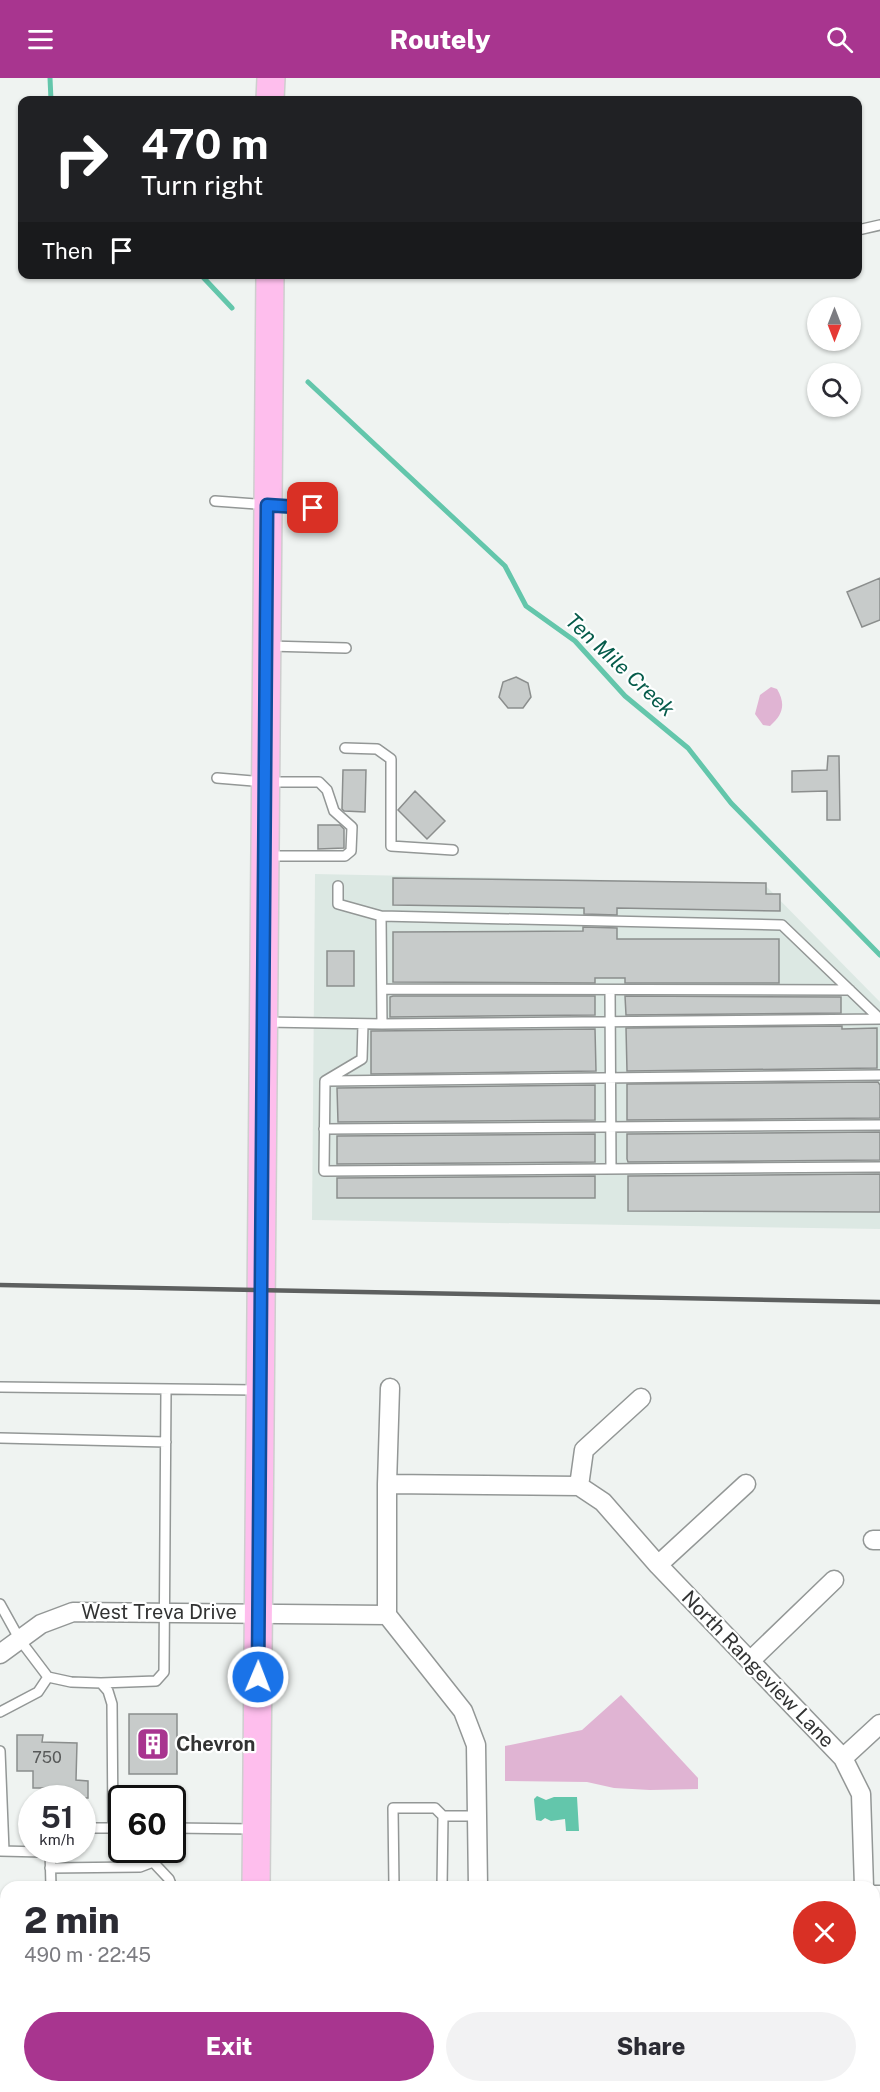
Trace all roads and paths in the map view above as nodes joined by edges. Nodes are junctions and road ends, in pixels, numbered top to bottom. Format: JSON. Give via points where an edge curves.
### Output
{"nodes":[{"id":1,"x":271,"y":78,"type":"edge"},
{"id":2,"x":270,"y":96,"type":"edge"},
{"id":3,"x":880,"y":225,"type":"edge"},
{"id":4,"x":862,"y":229,"type":"edge"},
{"id":5,"x":270,"y":279,"type":"edge"},
{"id":6,"x":215,"y":501,"type":"dead end"},
{"id":7,"x":267,"y":505,"type":"junction"},
{"id":8,"x":313,"y":508,"type":"dead end"},
{"id":9,"x":266,"y":646,"type":"junction"},
{"id":10,"x":346,"y":648,"type":"dead end"},
{"id":11,"x":345,"y":748,"type":"dead end"},
{"id":12,"x":217,"y":778,"type":"dead end"},
{"id":13,"x":265,"y":782,"type":"junction"},
{"id":14,"x":453,"y":850,"type":"dead end"},
{"id":15,"x":264,"y":856,"type":"junction"},
{"id":16,"x":338,"y":886,"type":"dead end"},
{"id":17,"x":381,"y":916,"type":"junction"},
{"id":18,"x":382,"y":989,"type":"junction"},
{"id":19,"x":610,"y":990,"type":"junction"},
{"id":20,"x":850,"y":990,"type":"junction"},
{"id":21,"x":880,"y":1019,"type":"edge"},
{"id":22,"x":263,"y":1022,"type":"junction"},
{"id":23,"x":610,"y":1022,"type":"junction"},
{"id":24,"x":363,"y":1024,"type":"junction"},
{"id":25,"x":382,"y":1024,"type":"junction"},
{"id":26,"x":880,"y":1075,"type":"edge"},
{"id":27,"x":610,"y":1078,"type":"junction"},
{"id":28,"x":325,"y":1081,"type":"junction"},
{"id":29,"x":880,"y":1125,"type":"edge"},
{"id":30,"x":611,"y":1127,"type":"junction"},
{"id":31,"x":324,"y":1129,"type":"junction"},
{"id":32,"x":880,"y":1167,"type":"edge"},
{"id":33,"x":611,"y":1169,"type":"junction"},
{"id":34,"x":0,"y":1387,"type":"edge"},
{"id":35,"x":390,"y":1389,"type":"dead end"},
{"id":36,"x":166,"y":1390,"type":"junction"},
{"id":37,"x":260,"y":1390,"type":"junction"},
{"id":38,"x":641,"y":1398,"type":"dead end"},
{"id":39,"x":0,"y":1438,"type":"edge"},
{"id":40,"x":166,"y":1442,"type":"junction"},
{"id":41,"x":387,"y":1484,"type":"junction"},
{"id":42,"x":746,"y":1484,"type":"dead end"},
{"id":43,"x":579,"y":1486,"type":"junction"},
{"id":44,"x":658,"y":1565,"type":"junction"},
{"id":45,"x":834,"y":1580,"type":"dead end"},
{"id":46,"x":0,"y":1604,"type":"edge"},
{"id":47,"x":166,"y":1612,"type":"junction"},
{"id":48,"x":258,"y":1612,"type":"junction"},
{"id":49,"x":387,"y":1615,"type":"junction"},
{"id":50,"x":20,"y":1640,"type":"junction"},
{"id":51,"x":0,"y":1654,"type":"edge"},
{"id":52,"x":751,"y":1660,"type":"junction"},
{"id":53,"x":48,"y":1677,"type":"junction"},
{"id":54,"x":101,"y":1683,"type":"junction"},
{"id":55,"x":0,"y":1712,"type":"edge"},
{"id":56,"x":880,"y":1724,"type":"edge"},
{"id":57,"x":0,"y":1751,"type":"edge"},
{"id":58,"x":843,"y":1758,"type":"junction"},
{"id":59,"x":115,"y":1785,"type":"edge"},
{"id":60,"x":443,"y":1816,"type":"junction"},
{"id":61,"x":476,"y":1816,"type":"junction"},
{"id":62,"x":256,"y":1829,"type":"junction"},
{"id":63,"x":186,"y":1830,"type":"edge"},
{"id":64,"x":2,"y":1851,"type":"edge"},
{"id":65,"x":18,"y":1851,"type":"edge"},
{"id":66,"x":50,"y":1863,"type":"edge"},
{"id":67,"x":150,"y":1863,"type":"edge"},
{"id":68,"x":154,"y":1863,"type":"edge"},
{"id":69,"x":50,"y":1868,"type":"junction"},
{"id":70,"x":51,"y":1881,"type":"edge"},
{"id":71,"x":170,"y":1881,"type":"edge"},
{"id":72,"x":256,"y":1881,"type":"edge"},
{"id":73,"x":394,"y":1881,"type":"edge"},
{"id":74,"x":442,"y":1881,"type":"edge"},
{"id":75,"x":478,"y":1881,"type":"edge"},
{"id":76,"x":864,"y":1881,"type":"edge"}],
"edges":[{"from":1,"to":2,"type":"main road"},
{"from":3,"to":4,"type":"lane"},
{"from":5,"to":7,"type":"main road"},
{"from":6,"to":7,"type":"lane"},
{"from":7,"to":8,"type":"lane"},
{"from":7,"to":9,"type":"main road"},
{"from":9,"to":10,"type":"lane"},
{"from":9,"to":13,"type":"main road"},
{"from":11,"to":14,"type":"lane","via":[[377,749],[391,759],[391,846]]},
{"from":12,"to":13,"type":"lane"},
{"from":13,"to":15,"type":"main road"},
{"from":13,"to":15,"type":"lane","via":[[319,782],[327,790],[334,811],[352,827],[351,851],[345,856]]},
{"from":15,"to":22,"type":"main road"},
{"from":16,"to":17,"type":"lane","via":[[338,904]]},
{"from":17,"to":18,"type":"lane"},
{"from":17,"to":20,"type":"lane","via":[[782,925]]},
{"from":18,"to":19,"type":"lane"},
{"from":18,"to":25,"type":"lane"},
{"from":19,"to":20,"type":"lane"},
{"from":19,"to":23,"type":"lane"},
{"from":20,"to":21,"type":"lane"},
{"from":21,"to":23,"type":"lane"},
{"from":22,"to":24,"type":"lane"},
{"from":22,"to":37,"type":"main road"},
{"from":23,"to":25,"type":"lane"},
{"from":23,"to":27,"type":"lane"},
{"from":24,"to":25,"type":"lane"},
{"from":24,"to":28,"type":"lane","via":[[362,1059]]},
{"from":26,"to":27,"type":"lane"},
{"from":27,"to":28,"type":"lane"},
{"from":27,"to":30,"type":"lane"},
{"from":28,"to":31,"type":"lane"},
{"from":29,"to":30,"type":"lane"},
{"from":30,"to":31,"type":"lane"},
{"from":30,"to":33,"type":"lane"},
{"from":31,"to":33,"type":"lane","via":[[324,1172]]},
{"from":32,"to":33,"type":"lane"},
{"from":34,"to":36,"type":"lane"},
{"from":35,"to":41,"type":"street"},
{"from":36,"to":37,"type":"lane"},
{"from":36,"to":40,"type":"lane"},
{"from":37,"to":48,"type":"main road"},
{"from":38,"to":43,"type":"street","via":[[584,1450]]},
{"from":39,"to":40,"type":"lane"},
{"from":40,"to":47,"type":"lane"},
{"from":41,"to":43,"type":"street"},
{"from":41,"to":49,"type":"street"},
{"from":42,"to":44,"type":"street"},
{"from":43,"to":44,"type":"street","name":"North Rangeview Lane","via":[[603,1502]]},
{"from":44,"to":52,"type":"street","name":"North Rangeview Lane"},
{"from":45,"to":52,"type":"street"},
{"from":46,"to":50,"type":"lane"},
{"from":47,"to":48,"type":"street","name":"West Treva Drive"},
{"from":47,"to":50,"type":"street","name":"West Treva Drive","via":[[73,1612],[49,1620]]},
{"from":47,"to":54,"type":"lane","via":[[162,1677],[156,1681]]},
{"from":48,"to":49,"type":"street","name":"West Treva Drive"},
{"from":48,"to":62,"type":"main road"},
{"from":49,"to":61,"type":"street","via":[[463,1711],[471,1727],[476,1746]]},
{"from":50,"to":51,"type":"street","name":"West Treva Drive"},
{"from":50,"to":53,"type":"lane"},
{"from":52,"to":58,"type":"street","name":"North Rangeview Lane"},
{"from":53,"to":54,"type":"lane"},
{"from":53,"to":55,"type":"lane","via":[[38,1692]]},
{"from":54,"to":59,"type":"lane","via":[[112,1704]]},
{"from":56,"to":58,"type":"street"},
{"from":57,"to":64,"type":"lane"},
{"from":58,"to":76,"type":"street","name":"North Rangeview Lane","via":[[861,1794]]},
{"from":60,"to":61,"type":"lane"},
{"from":60,"to":73,"type":"lane","via":[[435,1808],[393,1808]]},
{"from":60,"to":74,"type":"lane"},
{"from":61,"to":75,"type":"street"},
{"from":62,"to":63,"type":"lane"},
{"from":62,"to":72,"type":"main road"},
{"from":64,"to":65,"type":"lane"},
{"from":66,"to":69,"type":"lane"},
{"from":67,"to":69,"type":"lane","via":[[140,1867]]},
{"from":68,"to":71,"type":"lane"},
{"from":69,"to":70,"type":"lane"}]}
